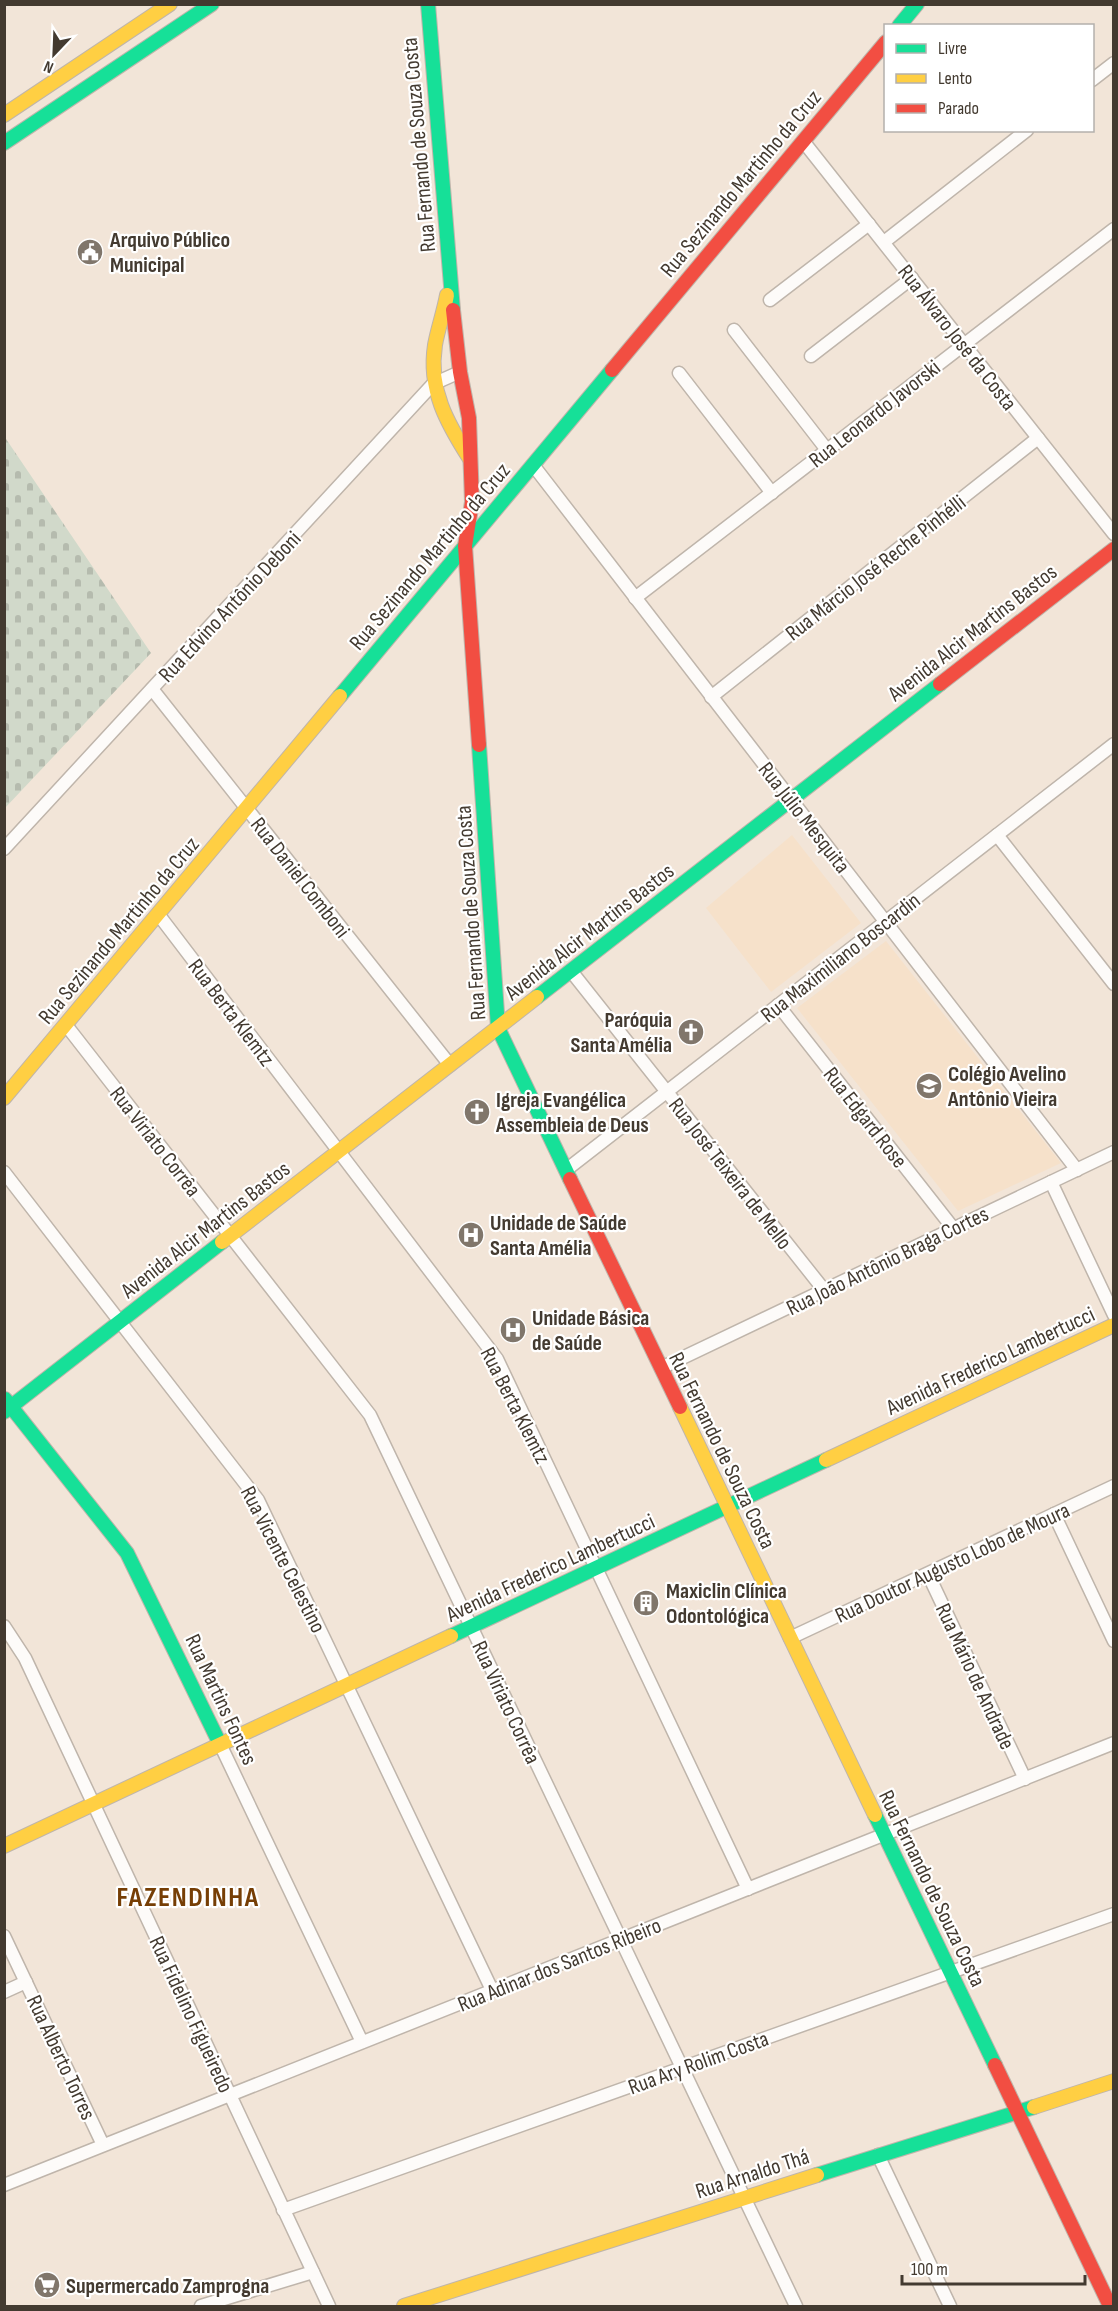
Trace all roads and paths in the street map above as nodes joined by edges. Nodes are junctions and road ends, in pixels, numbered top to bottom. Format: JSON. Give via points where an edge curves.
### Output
{"nodes":[{"id":1,"x":170,"y":4,"type":"edge"},
{"id":2,"x":212,"y":4,"type":"edge"},
{"id":3,"x":428,"y":4,"type":"edge"},
{"id":4,"x":916,"y":4,"type":"edge"},
{"id":5,"x":901,"y":24,"type":"edge"},
{"id":6,"x":884,"y":43,"type":"edge"},
{"id":7,"x":1113,"y":63,"type":"edge"},
{"id":8,"x":1094,"y":78,"type":"edge"},
{"id":9,"x":4,"y":116,"type":"edge"},
{"id":10,"x":1024,"y":132,"type":"edge"},
{"id":11,"x":17,"y":134,"type":"junction"},
{"id":12,"x":803,"y":141,"type":"junction"},
{"id":13,"x":4,"y":143,"type":"edge"},
{"id":14,"x":869,"y":224,"type":"junction"},
{"id":15,"x":1113,"y":229,"type":"edge"},
{"id":16,"x":884,"y":242,"type":"junction"},
{"id":17,"x":912,"y":278,"type":"junction"},
{"id":18,"x":450,"y":282,"type":"junction"},
{"id":19,"x":770,"y":300,"type":"dead end"},
{"id":20,"x":734,"y":330,"type":"dead end"},
{"id":21,"x":964,"y":344,"type":"junction"},
{"id":22,"x":811,"y":356,"type":"dead end"},
{"id":23,"x":460,"y":372,"type":"junction"},
{"id":24,"x":679,"y":373,"type":"dead end"},
{"id":25,"x":433,"y":384,"type":"junction"},
{"id":26,"x":1038,"y":438,"type":"junction"},
{"id":27,"x":827,"y":450,"type":"junction"},
{"id":28,"x":471,"y":460,"type":"junction"},
{"id":29,"x":533,"y":465,"type":"junction"},
{"id":30,"x":772,"y":493,"type":"junction"},
{"id":31,"x":1113,"y":534,"type":"edge"},
{"id":32,"x":465,"y":546,"type":"junction"},
{"id":33,"x":1113,"y":549,"type":"edge"},
{"id":34,"x":635,"y":598,"type":"junction"},
{"id":35,"x":152,"y":689,"type":"junction"},
{"id":36,"x":711,"y":697,"type":"junction"},
{"id":37,"x":1111,"y":750,"type":"edge"},
{"id":38,"x":791,"y":800,"type":"junction"},
{"id":39,"x":246,"y":808,"type":"junction"},
{"id":40,"x":997,"y":835,"type":"junction"},
{"id":41,"x":4,"y":849,"type":"edge"},
{"id":42,"x":158,"y":915,"type":"junction"},
{"id":43,"x":885,"y":922,"type":"junction"},
{"id":44,"x":571,"y":971,"type":"junction"},
{"id":45,"x":1113,"y":984,"type":"edge"},
{"id":46,"x":778,"y":1005,"type":"junction"},
{"id":47,"x":66,"y":1025,"type":"junction"},
{"id":48,"x":498,"y":1028,"type":"junction"},
{"id":49,"x":450,"y":1065,"type":"junction"},
{"id":50,"x":667,"y":1092,"type":"junction"},
{"id":51,"x":4,"y":1098,"type":"edge"},
{"id":52,"x":339,"y":1152,"type":"junction"},
{"id":53,"x":1113,"y":1152,"type":"edge"},
{"id":54,"x":566,"y":1170,"type":"junction"},
{"id":55,"x":1077,"y":1170,"type":"junction"},
{"id":56,"x":4,"y":1172,"type":"edge"},
{"id":57,"x":1051,"y":1182,"type":"junction"},
{"id":58,"x":953,"y":1228,"type":"junction"},
{"id":59,"x":231,"y":1236,"type":"junction"},
{"id":60,"x":824,"y":1290,"type":"junction"},
{"id":61,"x":1113,"y":1315,"type":"edge"},
{"id":62,"x":121,"y":1322,"type":"junction"},
{"id":63,"x":1113,"y":1325,"type":"edge"},
{"id":64,"x":661,"y":1368,"type":"junction"},
{"id":65,"x":7,"y":1406,"type":"edge"},
{"id":66,"x":1113,"y":1486,"type":"edge"},
{"id":67,"x":727,"y":1507,"type":"junction"},
{"id":68,"x":1054,"y":1514,"type":"junction"},
{"id":69,"x":596,"y":1568,"type":"junction"},
{"id":70,"x":928,"y":1574,"type":"junction"},
{"id":71,"x":4,"y":1626,"type":"edge"},
{"id":72,"x":471,"y":1627,"type":"junction"},
{"id":73,"x":790,"y":1638,"type":"junction"},
{"id":74,"x":1113,"y":1641,"type":"edge"},
{"id":75,"x":347,"y":1685,"type":"junction"},
{"id":76,"x":1113,"y":1743,"type":"edge"},
{"id":77,"x":220,"y":1744,"type":"junction"},
{"id":78,"x":1025,"y":1779,"type":"junction"},
{"id":79,"x":93,"y":1804,"type":"junction"},
{"id":80,"x":884,"y":1834,"type":"junction"},
{"id":81,"x":4,"y":1846,"type":"edge"},
{"id":82,"x":748,"y":1889,"type":"junction"},
{"id":83,"x":1113,"y":1914,"type":"edge"},
{"id":84,"x":4,"y":1936,"type":"edge"},
{"id":85,"x":620,"y":1940,"type":"junction"},
{"id":86,"x":950,"y":1972,"type":"junction"},
{"id":87,"x":26,"y":1982,"type":"junction"},
{"id":88,"x":492,"y":1990,"type":"junction"},
{"id":89,"x":4,"y":1992,"type":"edge"},
{"id":90,"x":362,"y":2042,"type":"junction"},
{"id":91,"x":682,"y":2067,"type":"junction"},
{"id":92,"x":1113,"y":2080,"type":"edge"},
{"id":93,"x":230,"y":2095,"type":"junction"},
{"id":94,"x":1016,"y":2111,"type":"junction"},
{"id":95,"x":103,"y":2145,"type":"junction"},
{"id":96,"x":878,"y":2155,"type":"junction"},
{"id":97,"x":4,"y":2184,"type":"edge"},
{"id":98,"x":744,"y":2198,"type":"junction"},
{"id":99,"x":284,"y":2210,"type":"junction"},
{"id":100,"x":313,"y":2272,"type":"junction"},
{"id":101,"x":441,"y":2294,"type":"junction"},
{"id":102,"x":201,"y":2307,"type":"edge"},
{"id":103,"x":329,"y":2307,"type":"edge"},
{"id":104,"x":404,"y":2307,"type":"edge"},
{"id":105,"x":447,"y":2307,"type":"edge"},
{"id":106,"x":796,"y":2307,"type":"edge"},
{"id":107,"x":950,"y":2307,"type":"edge"},
{"id":108,"x":1110,"y":2307,"type":"edge"}],
"edges":[{"from":1,"to":9,"type":"street"},
{"from":2,"to":11,"type":"street"},
{"from":3,"to":18,"type":"street","name":"Rua Fernando de Souza Costa"},
{"from":4,"to":5,"type":"street"},
{"from":6,"to":12,"type":"street","name":"Rua Sezinando Martinho da Cruz"},
{"from":7,"to":8,"type":"street"},
{"from":9,"to":11,"type":"street"},
{"from":10,"to":16,"type":"street"},
{"from":11,"to":13,"type":"street"},
{"from":12,"to":14,"type":"street","name":"Rua Álvaro José da Costa"},
{"from":12,"to":29,"type":"street","name":"Rua Sezinando Martinho da Cruz"},
{"from":14,"to":16,"type":"street","name":"Rua Álvaro José da Costa"},
{"from":14,"to":19,"type":"street"},
{"from":15,"to":21,"type":"street","name":"Rua Leonardo Javorski"},
{"from":16,"to":17,"type":"street","name":"Rua Álvaro José da Costa"},
{"from":17,"to":21,"type":"street","name":"Rua Álvaro José da Costa"},
{"from":17,"to":22,"type":"street"},
{"from":18,"to":23,"type":"street","name":"Rua Fernando de Souza Costa"},
{"from":18,"to":25,"type":"street","name":"Rua Fernando de Souza Costa","via":[[435,347]]},
{"from":20,"to":27,"type":"street"},
{"from":21,"to":26,"type":"street","name":"Rua Álvaro José da Costa"},
{"from":21,"to":27,"type":"street","name":"Rua Leonardo Javorski"},
{"from":23,"to":25,"type":"street","name":"Rua Edvino Antônio Deboni"},
{"from":23,"to":28,"type":"street","name":"Rua Fernando de Souza Costa","via":[[468,410]]},
{"from":24,"to":30,"type":"street"},
{"from":25,"to":28,"type":"street","name":"Rua Fernando de Souza Costa","via":[[442,412]]},
{"from":25,"to":35,"type":"street","name":"Rua Edvino Antônio Deboni"},
{"from":26,"to":31,"type":"street","name":"Rua Álvaro José da Costa"},
{"from":26,"to":36,"type":"street","name":"Rua Márcio José Reche Pinhélli"},
{"from":27,"to":30,"type":"street","name":"Rua Leonardo Javorski"},
{"from":28,"to":32,"type":"street","name":"Rua Fernando de Souza Costa","via":[[472,509]]},
{"from":29,"to":32,"type":"street","name":"Rua Sezinando Martinho da Cruz"},
{"from":29,"to":34,"type":"street","name":"Rua Júlio Mesquita"},
{"from":30,"to":34,"type":"street","name":"Rua Leonardo Javorski"},
{"from":32,"to":39,"type":"street","name":"Rua Sezinando Martinho da Cruz"},
{"from":32,"to":48,"type":"street","name":"Rua Fernando de Souza Costa"},
{"from":33,"to":38,"type":"street","name":"Avenida Alcir Martins Bastos"},
{"from":34,"to":36,"type":"street","name":"Rua Júlio Mesquita"},
{"from":35,"to":39,"type":"street","name":"Rua Daniel Comboni"},
{"from":35,"to":41,"type":"street","name":"Rua Edvino Antônio Deboni"},
{"from":36,"to":38,"type":"street","name":"Rua Júlio Mesquita"},
{"from":37,"to":40,"type":"street","name":"Rua Maximiliano Boscardin"},
{"from":38,"to":43,"type":"street","name":"Rua Júlio Mesquita"},
{"from":38,"to":44,"type":"street","name":"Avenida Alcir Martins Bastos"},
{"from":39,"to":42,"type":"street","name":"Rua Sezinando Martinho da Cruz"},
{"from":39,"to":49,"type":"street","name":"Rua Daniel Comboni"},
{"from":40,"to":43,"type":"street","name":"Rua Maximiliano Boscardin"},
{"from":40,"to":45,"type":"street"},
{"from":42,"to":47,"type":"street","name":"Rua Sezinando Martinho da Cruz"},
{"from":42,"to":52,"type":"street","name":"Rua Berta Klemtz"},
{"from":43,"to":46,"type":"street","name":"Rua Maximiliano Boscardin"},
{"from":43,"to":55,"type":"street","name":"Rua Júlio Mesquita"},
{"from":44,"to":48,"type":"street","name":"Avenida Alcir Martins Bastos"},
{"from":44,"to":50,"type":"street","name":"Rua José Teixeira de Mello"},
{"from":46,"to":50,"type":"street","name":"Rua Maximiliano Boscardin"},
{"from":46,"to":58,"type":"street","name":"Rua Edgard Rose"},
{"from":47,"to":51,"type":"street","name":"Rua Sezinando Martinho da Cruz"},
{"from":47,"to":59,"type":"street","name":"Rua Viriato Corrêa"},
{"from":48,"to":49,"type":"street","name":"Avenida Alcir Martins Bastos"},
{"from":48,"to":54,"type":"street","name":"Rua Fernando de Souza Costa"},
{"from":49,"to":52,"type":"street","name":"Avenida Alcir Martins Bastos"},
{"from":50,"to":54,"type":"street","name":"Rua Maximiliano Boscardin"},
{"from":50,"to":60,"type":"street","name":"Rua José Teixeira de Mello"},
{"from":52,"to":59,"type":"street","name":"Avenida Alcir Martins Bastos"},
{"from":52,"to":69,"type":"street","name":"Rua Berta Klemtz","via":[[497,1359]]},
{"from":53,"to":55,"type":"street","name":"Rua João Antônio Braga Cortes"},
{"from":54,"to":64,"type":"street","name":"Rua Fernando de Souza Costa"},
{"from":55,"to":57,"type":"street","name":"Rua João Antônio Braga Cortes"},
{"from":56,"to":62,"type":"street","name":"Rua Vicente Celestino"},
{"from":57,"to":58,"type":"street","name":"Rua João Antônio Braga Cortes"},
{"from":57,"to":61,"type":"street"},
{"from":58,"to":60,"type":"street","name":"Rua João Antônio Braga Cortes"},
{"from":59,"to":62,"type":"street","name":"Avenida Alcir Martins Bastos"},
{"from":59,"to":72,"type":"street","name":"Rua Viriato Corrêa","via":[[370,1415]]},
{"from":60,"to":64,"type":"street","name":"Rua João Antônio Braga Cortes"},
{"from":62,"to":65,"type":"street","name":"Avenida Alcir Martins Bastos"},
{"from":62,"to":75,"type":"street","name":"Rua Vicente Celestino","via":[[255,1494]]},
{"from":63,"to":67,"type":"street","name":"Avenida Frederico Lambertucci"},
{"from":64,"to":67,"type":"street","name":"Rua Fernando de Souza Costa"},
{"from":65,"to":77,"type":"street","name":"Rua Martins Fontes","via":[[131,1560]]},
{"from":66,"to":68,"type":"street","name":"Rua Doutor Augusto Lobo de Moura"},
{"from":67,"to":69,"type":"street","name":"Avenida Frederico Lambertucci"},
{"from":67,"to":73,"type":"street","name":"Rua Fernando de Souza Costa"},
{"from":68,"to":70,"type":"street","name":"Rua Doutor Augusto Lobo de Moura"},
{"from":68,"to":74,"type":"street"},
{"from":69,"to":72,"type":"street","name":"Avenida Frederico Lambertucci"},
{"from":69,"to":82,"type":"street","name":"Rua Berta Klemtz"},
{"from":70,"to":73,"type":"street","name":"Rua Doutor Augusto Lobo de Moura"},
{"from":70,"to":78,"type":"street","name":"Rua Mário de Andrade"},
{"from":71,"to":79,"type":"street","name":"Rua Fidelino Figueiredo","via":[[25,1658]]},
{"from":72,"to":75,"type":"street","name":"Avenida Frederico Lambertucci"},
{"from":72,"to":85,"type":"street","name":"Rua Viriato Corrêa"},
{"from":73,"to":80,"type":"street","name":"Rua Fernando de Souza Costa"},
{"from":75,"to":77,"type":"street","name":"Avenida Frederico Lambertucci"},
{"from":75,"to":88,"type":"street","name":"Rua Vicente Celestino"},
{"from":76,"to":78,"type":"street","name":"Rua Adinar dos Santos Ribeiro"},
{"from":77,"to":79,"type":"street","name":"Avenida Frederico Lambertucci"},
{"from":77,"to":90,"type":"street","name":"Rua Martins Fontes"},
{"from":78,"to":80,"type":"street","name":"Rua Adinar dos Santos Ribeiro"},
{"from":79,"to":81,"type":"street","name":"Avenida Frederico Lambertucci"},
{"from":79,"to":93,"type":"street","name":"Rua Fidelino Figueiredo"},
{"from":80,"to":82,"type":"street","name":"Rua Adinar dos Santos Ribeiro"},
{"from":80,"to":86,"type":"street","name":"Rua Fernando de Souza Costa"},
{"from":82,"to":85,"type":"street","name":"Rua Adinar dos Santos Ribeiro"},
{"from":83,"to":86,"type":"street","name":"Rua Ary Rolim Costa"},
{"from":84,"to":87,"type":"street","name":"Rua Alberto Torres"},
{"from":85,"to":88,"type":"street","name":"Rua Adinar dos Santos Ribeiro"},
{"from":85,"to":91,"type":"street","name":"Rua Viriato Corrêa"},
{"from":86,"to":91,"type":"street","name":"Rua Ary Rolim Costa"},
{"from":86,"to":94,"type":"street","name":"Rua Fernando de Souza Costa"},
{"from":87,"to":89,"type":"street"},
{"from":87,"to":95,"type":"street","name":"Rua Alberto Torres"},
{"from":88,"to":90,"type":"street","name":"Rua Adinar dos Santos Ribeiro"},
{"from":90,"to":93,"type":"street","name":"Rua Adinar dos Santos Ribeiro"},
{"from":91,"to":98,"type":"street","name":"Rua Viriato Corrêa"},
{"from":91,"to":99,"type":"street","name":"Rua Ary Rolim Costa"},
{"from":92,"to":94,"type":"street","name":"Rua Arnaldo Thá"},
{"from":93,"to":95,"type":"street","name":"Rua Adinar dos Santos Ribeiro"},
{"from":93,"to":99,"type":"street","name":"Rua Fidelino Figueiredo"},
{"from":94,"to":96,"type":"street","name":"Rua Arnaldo Thá"},
{"from":94,"to":108,"type":"street","name":"Rua Fernando de Souza Costa"},
{"from":95,"to":97,"type":"street","name":"Rua Adinar dos Santos Ribeiro"},
{"from":96,"to":98,"type":"street","name":"Rua Arnaldo Thá"},
{"from":96,"to":107,"type":"street"},
{"from":98,"to":101,"type":"street","name":"Rua Arnaldo Thá"},
{"from":98,"to":106,"type":"street","name":"Rua Viriato Corrêa"},
{"from":99,"to":100,"type":"street","name":"Rua Fidelino Figueiredo"},
{"from":100,"to":102,"type":"street"},
{"from":100,"to":103,"type":"street","name":"Rua Fidelino Figueiredo"},
{"from":101,"to":104,"type":"street","name":"Rua Arnaldo Thá"},
{"from":101,"to":105,"type":"street"}]}
